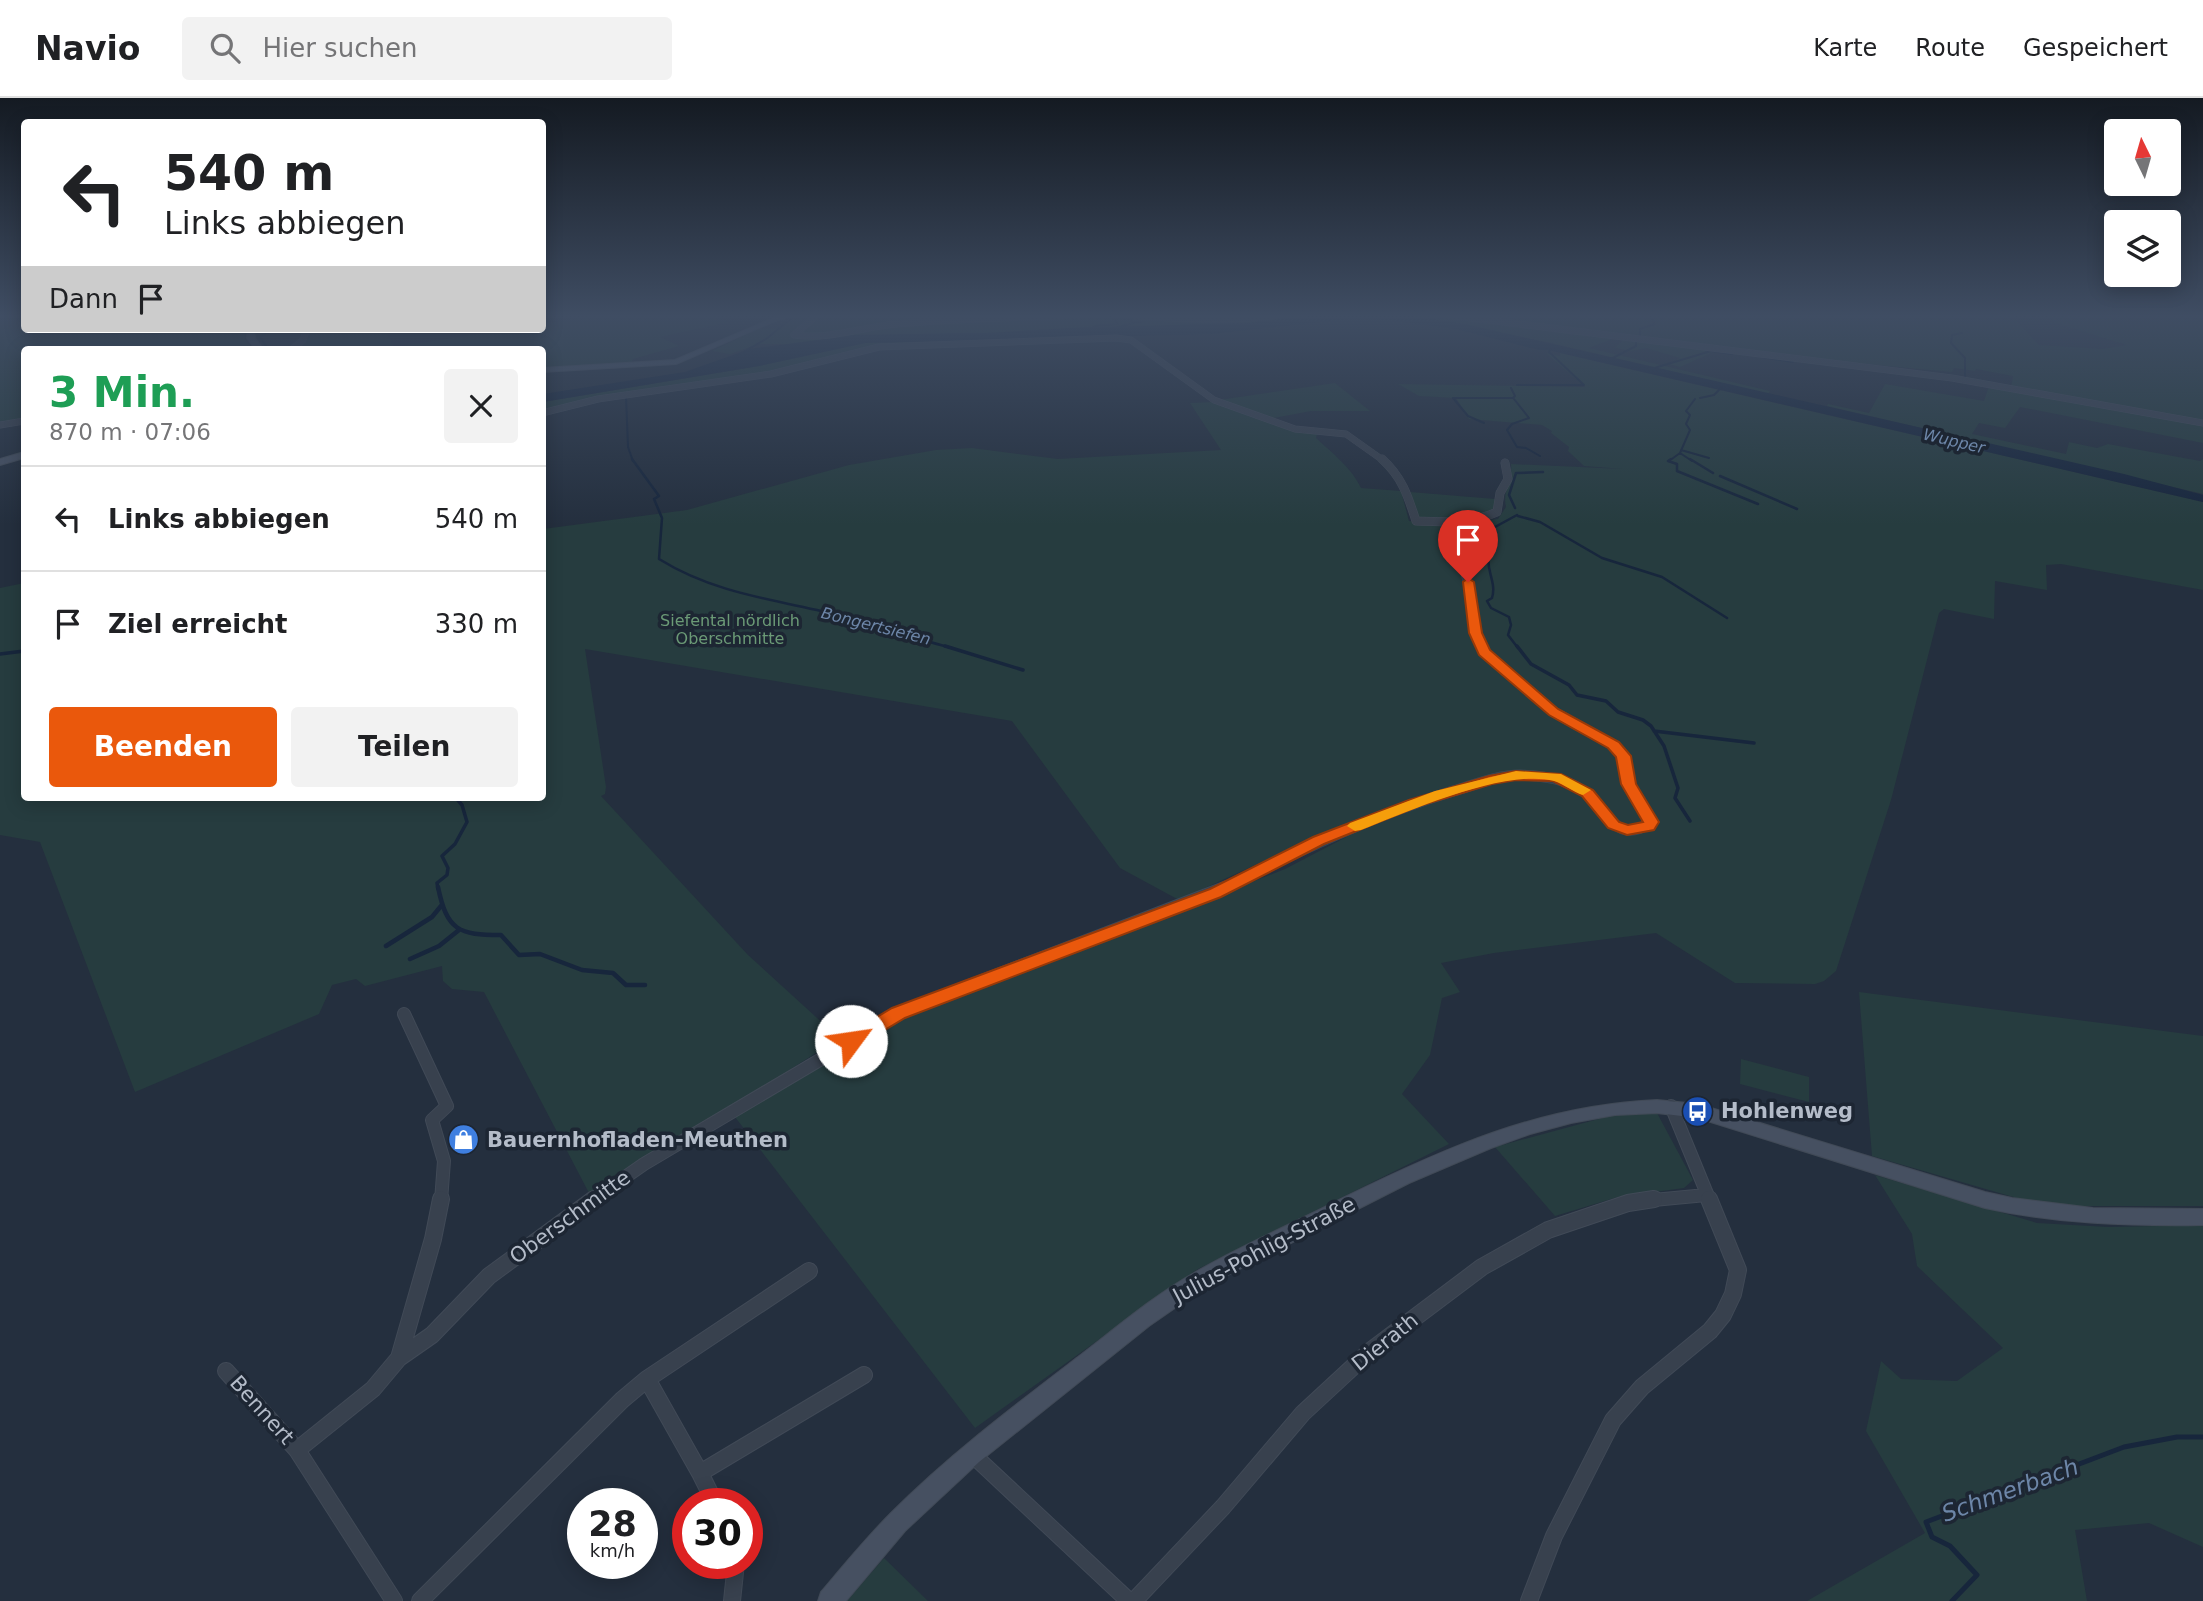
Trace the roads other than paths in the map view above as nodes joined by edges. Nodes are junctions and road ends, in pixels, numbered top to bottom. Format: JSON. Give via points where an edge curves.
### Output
{"nodes":[{"id":1,"x":699,"y":384,"type":"edge"},
{"id":2,"x":1192,"y":384,"type":"edge"},
{"id":3,"x":1986,"y":384,"type":"edge"},
{"id":4,"x":546,"y":412,"type":"edge"},
{"id":5,"x":21,"y":422,"type":"edge"},
{"id":6,"x":2203,"y":423,"type":"edge"},
{"id":7,"x":0,"y":425,"type":"edge"},
{"id":8,"x":21,"y":456,"type":"edge"},
{"id":9,"x":0,"y":462,"type":"edge"},
{"id":10,"x":1505,"y":463,"type":"dead end"},
{"id":11,"x":1479,"y":520,"type":"junction"},
{"id":12,"x":1450,"y":523,"type":"junction"},
{"id":13,"x":1466,"y":529,"type":"junction"},
{"id":14,"x":404,"y":1014,"type":"dead end"},
{"id":15,"x":1671,"y":1106,"type":"junction"},
{"id":16,"x":1706,"y":1195,"type":"junction"},
{"id":17,"x":2203,"y":1217,"type":"edge"},
{"id":18,"x":809,"y":1271,"type":"dead end"},
{"id":19,"x":399,"y":1358,"type":"junction"},
{"id":20,"x":226,"y":1371,"type":"dead end"},
{"id":21,"x":864,"y":1375,"type":"dead end"},
{"id":22,"x":647,"y":1379,"type":"junction"},
{"id":23,"x":297,"y":1450,"type":"junction"},
{"id":24,"x":972,"y":1455,"type":"junction"},
{"id":25,"x":700,"y":1474,"type":"junction"},
{"id":26,"x":707,"y":1488,"type":"edge"},
{"id":27,"x":736,"y":1579,"type":"edge"},
{"id":28,"x":394,"y":1601,"type":"edge"},
{"id":29,"x":420,"y":1601,"type":"edge"},
{"id":30,"x":732,"y":1601,"type":"edge"},
{"id":31,"x":830,"y":1601,"type":"edge"},
{"id":32,"x":1131,"y":1601,"type":"edge"},
{"id":33,"x":1529,"y":1601,"type":"edge"}],
"edges":[{"from":1,"to":4,"type":"street"},
{"from":2,"to":12,"type":"street","via":[[1214,400],[1295,429],[1346,434],[1397,473],[1416,521]]},
{"from":3,"to":6,"type":"street"},
{"from":5,"to":7,"type":"street"},
{"from":8,"to":9,"type":"street"},
{"from":10,"to":11,"type":"street","via":[[1508,479],[1500,493],[1499,509]]},
{"from":11,"to":12,"type":"street"},
{"from":11,"to":13,"type":"street"},
{"from":12,"to":13,"type":"street"},
{"from":13,"to":19,"type":"street","name":"Oberschmitte","via":[[1456,549],[1465,569],[1479,645],[1553,712],[1614,745],[1623,756],[1628,784],[1652,822],[1648,826],[1627,830],[1613,825],[1587,793],[1556,777],[1516,775],[1440,794],[1318,841],[1216,893],[899,1013],[644,1164],[489,1276],[432,1335]]},
{"from":14,"to":19,"type":"street","name":"Oberschmitte","via":[[447,1105],[432,1120],[444,1165],[442,1199]]},
{"from":15,"to":16,"type":"street"},
{"from":15,"to":17,"type":"street","name":"Julius-Pohlig-Straße","via":[[2032,1211],[2115,1218]]},
{"from":15,"to":24,"type":"street","name":"Julius-Pohlig-Straße","via":[[1602,1110],[1519,1131],[1396,1181],[1201,1279],[1154,1310]]},
{"from":16,"to":32,"type":"street","name":"Dierath","via":[[1628,1203],[1548,1230],[1482,1267],[1369,1352],[1303,1413],[1223,1507]]},
{"from":16,"to":33,"type":"street","via":[[1738,1269],[1730,1306],[1714,1329],[1625,1404],[1538,1572]]},
{"from":18,"to":22,"type":"street"},
{"from":19,"to":23,"type":"street","name":"Oberschmitte","via":[[373,1389]]},
{"from":20,"to":23,"type":"street","name":"Bennert"},
{"from":21,"to":25,"type":"street"},
{"from":22,"to":25,"type":"street"},
{"from":22,"to":29,"type":"street"},
{"from":23,"to":28,"type":"street"},
{"from":24,"to":31,"type":"street","name":"Julius-Pohlig-Straße","via":[[906,1514]]},
{"from":24,"to":32,"type":"street","name":"Dierath"},
{"from":25,"to":26,"type":"street"},
{"from":27,"to":30,"type":"street"}]}
